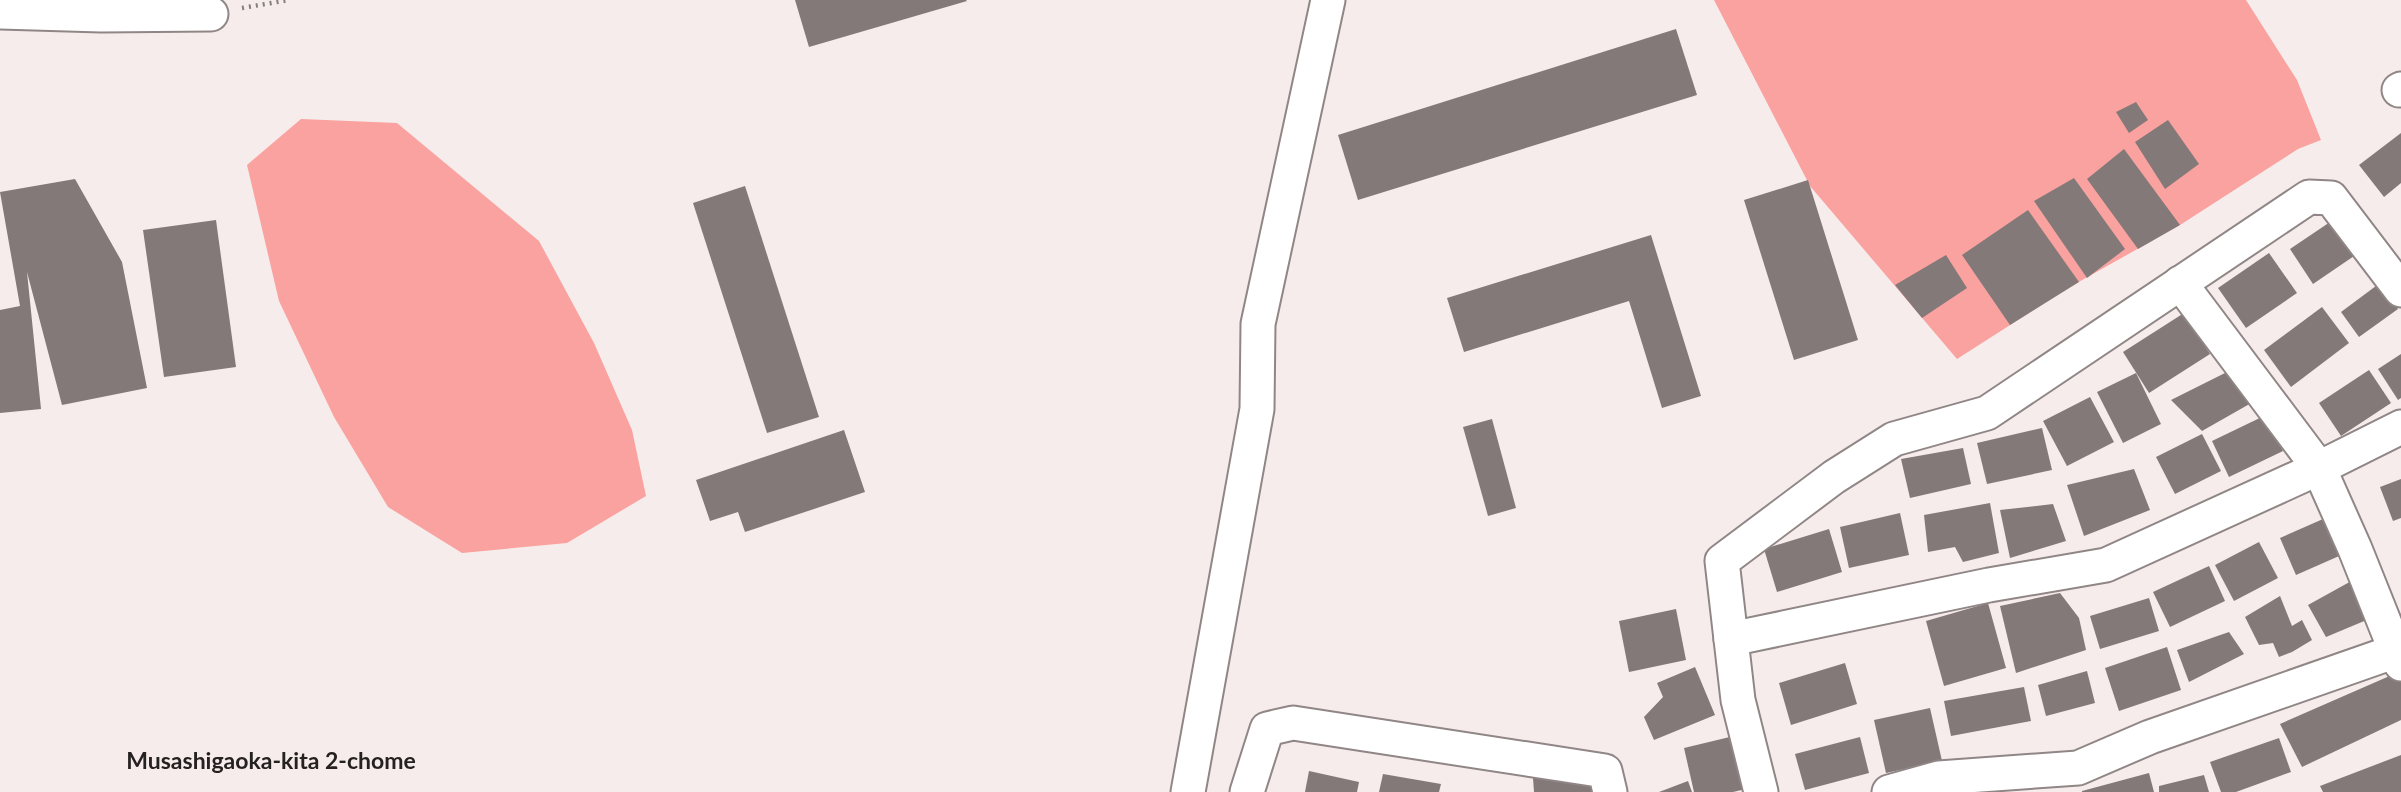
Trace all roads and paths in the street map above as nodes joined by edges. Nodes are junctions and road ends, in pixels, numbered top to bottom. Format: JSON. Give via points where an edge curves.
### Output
{"nodes":[{"id":1,"x":289,"y":0,"type":"edge"},
{"id":2,"x":1328,"y":0,"type":"edge"},
{"id":3,"x":134,"y":7,"type":"edge"},
{"id":4,"x":0,"y":12,"type":"edge"},
{"id":5,"x":211,"y":14,"type":"joint"},
{"id":6,"x":2180,"y":283,"type":"junction"},
{"id":7,"x":2401,"y":290,"type":"edge"},
{"id":8,"x":2401,"y":427,"type":"edge"},
{"id":9,"x":2319,"y":468,"type":"junction"},
{"id":10,"x":1731,"y":639,"type":"junction"},
{"id":11,"x":2399,"y":657,"type":"edge"},
{"id":12,"x":1188,"y":792,"type":"edge"},
{"id":13,"x":1247,"y":792,"type":"edge"},
{"id":14,"x":1610,"y":792,"type":"edge"},
{"id":15,"x":1761,"y":792,"type":"edge"},
{"id":16,"x":1889,"y":792,"type":"edge"}],
"edges":[{"from":1,"to":5,"type":"path"},
{"from":2,"to":12,"type":"street","via":[[1258,324],[1257,409]]},
{"from":3,"to":4,"type":"street"},
{"from":3,"to":5,"type":"street"},
{"from":6,"to":7,"type":"street","via":[[2309,197],[2331,198]]},
{"from":6,"to":9,"type":"street"},
{"from":6,"to":10,"type":"street","via":[[1987,413],[1894,439],[1834,477],[1722,561]]},
{"from":8,"to":9,"type":"street"},
{"from":9,"to":10,"type":"street","via":[[2106,565]]},
{"from":9,"to":11,"type":"street"},
{"from":10,"to":15,"type":"street","via":[[1738,700]]},
{"from":11,"to":16,"type":"street","via":[[2150,737],[2078,768],[1939,778]]},
{"from":13,"to":14,"type":"street","via":[[1267,729],[1293,723],[1605,771]]}]}
